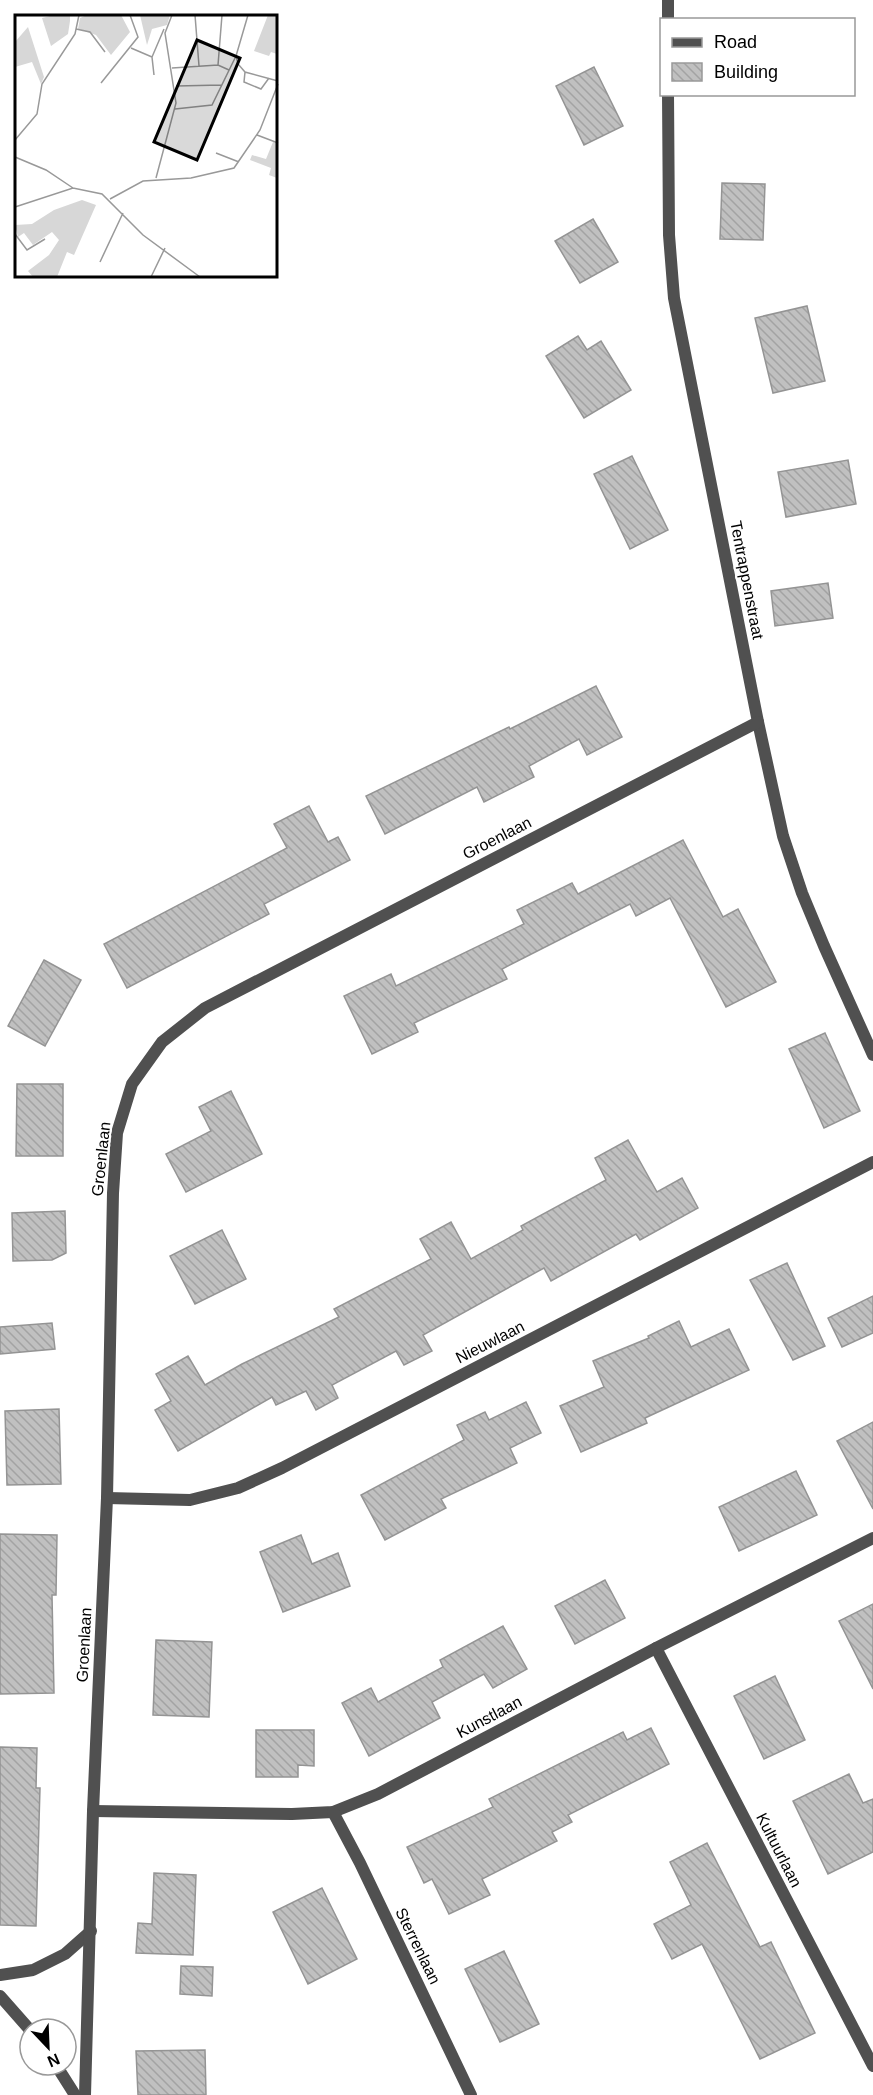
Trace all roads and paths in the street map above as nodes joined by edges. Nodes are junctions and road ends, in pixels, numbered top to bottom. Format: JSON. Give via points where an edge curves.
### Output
{"nodes":[{"id":1,"x":668,"y":0,"type":"edge"},
{"id":2,"x":668,"y":18,"type":"edge"},
{"id":3,"x":668,"y":96,"type":"edge"},
{"id":4,"x":758,"y":722,"type":"junction"},
{"id":5,"x":873,"y":1055,"type":"edge"},
{"id":6,"x":873,"y":1162,"type":"edge"},
{"id":7,"x":107,"y":1498,"type":"junction"},
{"id":8,"x":873,"y":1538,"type":"edge"},
{"id":9,"x":656,"y":1648,"type":"junction"},
{"id":10,"x":93,"y":1811,"type":"junction"},
{"id":11,"x":333,"y":1812,"type":"junction"},
{"id":12,"x":91,"y":1931,"type":"junction"},
{"id":13,"x":0,"y":1975,"type":"edge"},
{"id":14,"x":0,"y":1996,"type":"edge"},
{"id":15,"x":19,"y":2017,"type":"edge"},
{"id":16,"x":873,"y":2066,"type":"edge"},
{"id":17,"x":64,"y":2077,"type":"edge"},
{"id":18,"x":75,"y":2095,"type":"edge"},
{"id":19,"x":86,"y":2095,"type":"edge"},
{"id":20,"x":471,"y":2095,"type":"edge"}],
"edges":[{"from":1,"to":2,"type":"street"},
{"from":3,"to":4,"type":"street","name":"Tentrappenstraat","via":[[669,235],[674,298]]},
{"from":4,"to":5,"type":"street","name":"Tentrappenstraat","via":[[783,836],[802,893]]},
{"from":4,"to":7,"type":"street","name":"Groenlaan","via":[[205,1008],[162,1042],[132,1084],[117,1133]]},
{"from":6,"to":7,"type":"street","name":"Nieuwlaan","via":[[247,1484],[190,1500]]},
{"from":7,"to":10,"type":"street","name":"Groenlaan"},
{"from":8,"to":9,"type":"street","name":"Kunstlaan"},
{"from":9,"to":11,"type":"street","name":"Kunstlaan","via":[[378,1794]]},
{"from":9,"to":16,"type":"street","name":"Kultuurlaan"},
{"from":10,"to":11,"type":"street","name":"Kunstlaan"},
{"from":10,"to":12,"type":"street","name":"Groenlaan"},
{"from":11,"to":20,"type":"street","name":"Sterrenlaan"},
{"from":12,"to":13,"type":"street","via":[[65,1954],[33,1970]]},
{"from":12,"to":19,"type":"street","name":"Groenlaan"},
{"from":14,"to":15,"type":"street"},
{"from":17,"to":18,"type":"street"}]}
